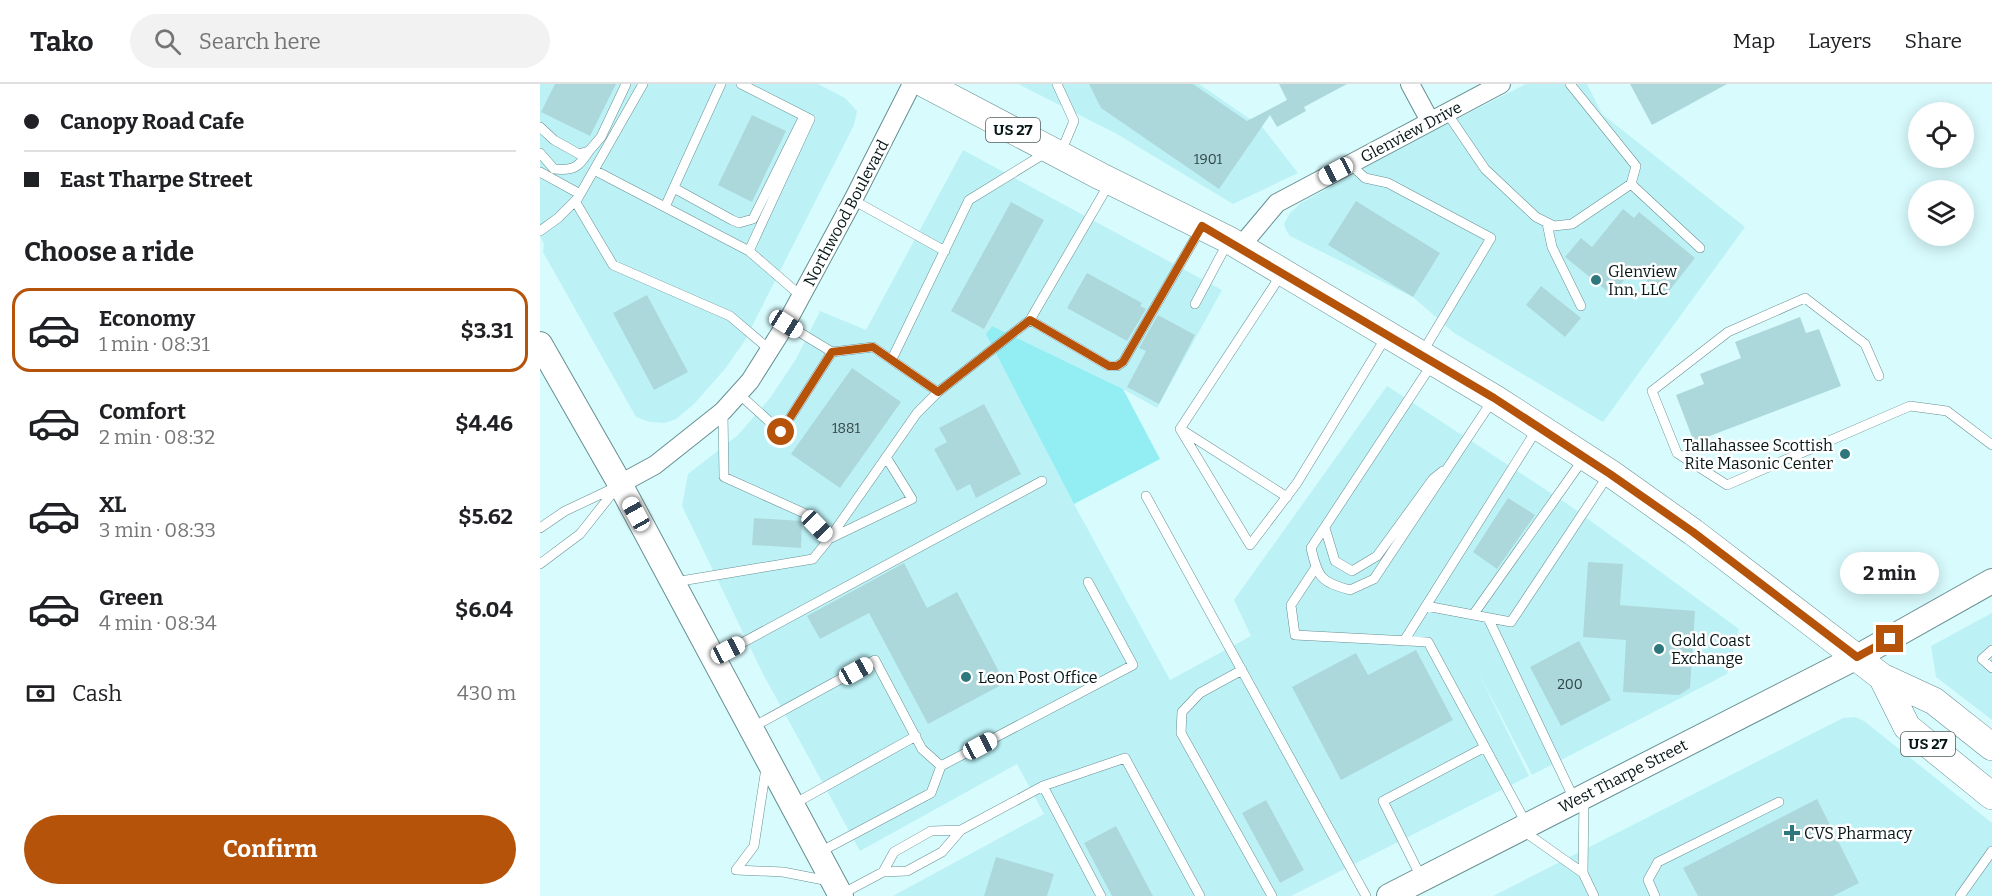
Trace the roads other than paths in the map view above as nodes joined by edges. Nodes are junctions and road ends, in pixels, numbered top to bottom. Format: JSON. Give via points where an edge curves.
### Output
{"nodes":[{"id":1,"x":626,"y":84,"type":"edge"},
{"id":2,"x":643,"y":84,"type":"edge"},
{"id":3,"x":721,"y":84,"type":"edge"},
{"id":4,"x":741,"y":84,"type":"edge"},
{"id":5,"x":912,"y":84,"type":"edge"},
{"id":6,"x":925,"y":84,"type":"edge"},
{"id":7,"x":1057,"y":84,"type":"edge"},
{"id":8,"x":1410,"y":84,"type":"edge"},
{"id":9,"x":1501,"y":84,"type":"edge"},
{"id":10,"x":1570,"y":84,"type":"edge"},
{"id":11,"x":804,"y":116,"type":"junction"},
{"id":12,"x":1438,"y":117,"type":"junction"},
{"id":13,"x":540,"y":127,"type":"edge"},
{"id":14,"x":589,"y":151,"type":"junction"},
{"id":15,"x":1055,"y":152,"type":"junction"},
{"id":16,"x":540,"y":153,"type":"edge"},
{"id":17,"x":1350,"y":164,"type":"junction"},
{"id":18,"x":594,"y":170,"type":"junction"},
{"id":19,"x":540,"y":172,"type":"edge"},
{"id":20,"x":1111,"y":180,"type":"junction"},
{"id":21,"x":1631,"y":184,"type":"junction"},
{"id":22,"x":674,"y":188,"type":"junction"},
{"id":23,"x":578,"y":198,"type":"junction"},
{"id":24,"x":854,"y":200,"type":"junction"},
{"id":25,"x":665,"y":207,"type":"junction"},
{"id":26,"x":1547,"y":222,"type":"junction"},
{"id":27,"x":1202,"y":226,"type":"junction"},
{"id":28,"x":540,"y":231,"type":"edge"},
{"id":29,"x":1235,"y":244,"type":"junction"},
{"id":30,"x":1700,"y":248,"type":"dead end"},
{"id":31,"x":749,"y":251,"type":"junction"},
{"id":32,"x":945,"y":251,"type":"junction"},
{"id":33,"x":1282,"y":272,"type":"junction"},
{"id":34,"x":801,"y":296,"type":"junction"},
{"id":35,"x":1195,"y":304,"type":"dead end"},
{"id":36,"x":1581,"y":306,"type":"dead end"},
{"id":37,"x":1030,"y":320,"type":"junction"},
{"id":38,"x":786,"y":324,"type":"junction"},
{"id":39,"x":1388,"y":335,"type":"junction"},
{"id":40,"x":540,"y":344,"type":"edge"},
{"id":41,"x":771,"y":350,"type":"junction"},
{"id":42,"x":832,"y":352,"type":"junction"},
{"id":43,"x":892,"y":358,"type":"junction"},
{"id":44,"x":1427,"y":359,"type":"junction"},
{"id":45,"x":1879,"y":376,"type":"dead end"},
{"id":46,"x":938,"y":392,"type":"junction"},
{"id":47,"x":740,"y":395,"type":"junction"},
{"id":48,"x":1494,"y":398,"type":"junction"},
{"id":49,"x":723,"y":411,"type":"junction"},
{"id":50,"x":1538,"y":427,"type":"junction"},
{"id":51,"x":1180,"y":429,"type":"junction"},
{"id":52,"x":1992,"y":445,"type":"edge"},
{"id":53,"x":886,"y":456,"type":"junction"},
{"id":54,"x":1585,"y":457,"type":"junction"},
{"id":55,"x":1450,"y":466,"type":"junction"},
{"id":56,"x":1610,"y":474,"type":"junction"},
{"id":57,"x":1042,"y":481,"type":"dead end"},
{"id":58,"x":620,"y":484,"type":"junction"},
{"id":59,"x":1146,"y":496,"type":"dead end"},
{"id":60,"x":1287,"y":497,"type":"junction"},
{"id":61,"x":540,"y":528,"type":"edge"},
{"id":62,"x":1325,"y":528,"type":"junction"},
{"id":63,"x":829,"y":538,"type":"junction"},
{"id":64,"x":540,"y":564,"type":"edge"},
{"id":65,"x":1316,"y":567,"type":"junction"},
{"id":66,"x":1992,"y":581,"type":"edge"},
{"id":67,"x":1088,"y":582,"type":"dead end"},
{"id":68,"x":673,"y":583,"type":"junction"},
{"id":69,"x":1426,"y":606,"type":"junction"},
{"id":70,"x":1473,"y":615,"type":"junction"},
{"id":71,"x":1488,"y":618,"type":"junction"},
{"id":72,"x":1404,"y":640,"type":"junction"},
{"id":73,"x":1992,"y":650,"type":"edge"},
{"id":74,"x":1857,"y":657,"type":"junction"},
{"id":75,"x":713,"y":658,"type":"junction"},
{"id":76,"x":1992,"y":668,"type":"edge"},
{"id":77,"x":1242,"y":670,"type":"junction"},
{"id":78,"x":1882,"y":677,"type":"junction"},
{"id":79,"x":751,"y":728,"type":"junction"},
{"id":80,"x":916,"y":736,"type":"junction"},
{"id":81,"x":1485,"y":747,"type":"junction"},
{"id":82,"x":1992,"y":747,"type":"edge"},
{"id":83,"x":768,"y":759,"type":"junction"},
{"id":84,"x":941,"y":766,"type":"junction"},
{"id":85,"x":1043,"y":786,"type":"junction"},
{"id":86,"x":1992,"y":796,"type":"edge"},
{"id":87,"x":1580,"y":799,"type":"junction"},
{"id":88,"x":1779,"y":802,"type":"dead end"},
{"id":89,"x":792,"y":805,"type":"junction"},
{"id":90,"x":1524,"y":827,"type":"junction"},
{"id":91,"x":961,"y":830,"type":"junction"},
{"id":92,"x":1992,"y":851,"type":"edge"},
{"id":93,"x":818,"y":853,"type":"junction"},
{"id":94,"x":883,"y":872,"type":"junction"},
{"id":95,"x":1583,"y":873,"type":"junction"},
{"id":96,"x":1422,"y":879,"type":"junction"},
{"id":97,"x":838,"y":891,"type":"edge"},
{"id":98,"x":1101,"y":896,"type":"edge"},
{"id":99,"x":1200,"y":896,"type":"edge"},
{"id":100,"x":1272,"y":896,"type":"edge"},
{"id":101,"x":1366,"y":896,"type":"edge"},
{"id":102,"x":1389,"y":896,"type":"edge"},
{"id":103,"x":1594,"y":896,"type":"edge"},
{"id":104,"x":1655,"y":896,"type":"edge"},
{"id":105,"x":1960,"y":896,"type":"edge"}],
"edges":[{"from":1,"to":14,"type":"lane","via":[[601,137]]},
{"from":2,"to":18,"type":"lane"},
{"from":3,"to":22,"type":"lane"},
{"from":4,"to":11,"type":"lane"},
{"from":5,"to":24,"type":"street","name":"Northwood Boulevard"},
{"from":6,"to":15,"type":"main road","number":"US 27"},
{"from":7,"to":15,"type":"lane","via":[[1074,121]]},
{"from":8,"to":12,"type":"street"},
{"from":9,"to":12,"type":"street","name":"Glenview Drive"},
{"from":10,"to":21,"type":"lane","via":[[1636,166]]},
{"from":11,"to":22,"type":"lane","via":[[753,219],[732,220]]},
{"from":11,"to":31,"type":"lane","via":[[810,119]]},
{"from":12,"to":17,"type":"street","name":"Glenview Drive"},
{"from":12,"to":26,"type":"lane","via":[[1485,169],[1536,218]]},
{"from":13,"to":14,"type":"lane","via":[[579,154]]},
{"from":14,"to":16,"type":"lane","via":[[580,165],[566,170],[554,169]]},
{"from":15,"to":20,"type":"main road","number":"US 27"},
{"from":15,"to":32,"type":"lane","via":[[969,200]]},
{"from":17,"to":29,"type":"street","name":"Glenview Drive","via":[[1277,203]]},
{"from":17,"to":44,"type":"lane","via":[[1365,178],[1388,183],[1491,238]]},
{"from":18,"to":23,"type":"lane"},
{"from":18,"to":25,"type":"lane"},
{"from":19,"to":23,"type":"lane"},
{"from":20,"to":27,"type":"main road","number":"US 27"},
{"from":20,"to":37,"type":"lane"},
{"from":21,"to":26,"type":"lane","via":[[1572,224],[1554,226]]},
{"from":21,"to":30,"type":"lane"},
{"from":22,"to":25,"type":"lane"},
{"from":23,"to":28,"type":"lane"},
{"from":23,"to":41,"type":"lane","via":[[613,265],[730,316]]},
{"from":24,"to":32,"type":"lane"},
{"from":24,"to":34,"type":"street","name":"Northwood Boulevard"},
{"from":25,"to":31,"type":"lane"},
{"from":26,"to":36,"type":"lane","via":[[1552,248]]},
{"from":27,"to":29,"type":"main road","number":"US 27"},
{"from":27,"to":37,"type":"lane","via":[[1123,362],[1117,366],[1109,366]]},
{"from":29,"to":33,"type":"main road","number":"US 27"},
{"from":29,"to":35,"type":"lane"},
{"from":31,"to":34,"type":"lane"},
{"from":32,"to":43,"type":"lane"},
{"from":33,"to":39,"type":"main road","number":"US 27"},
{"from":33,"to":51,"type":"lane"},
{"from":34,"to":38,"type":"street","name":"Northwood Boulevard"},
{"from":37,"to":46,"type":"lane"},
{"from":38,"to":41,"type":"street","name":"Northwood Boulevard"},
{"from":38,"to":42,"type":"lane"},
{"from":39,"to":44,"type":"main road","number":"US 27"},
{"from":39,"to":60,"type":"lane"},
{"from":40,"to":58,"type":"main road"},
{"from":41,"to":47,"type":"street","name":"Northwood Boulevard"},
{"from":42,"to":43,"type":"lane","via":[[873,347]]},
{"from":42,"to":47,"type":"lane","via":[[781,432]]},
{"from":43,"to":46,"type":"lane"},
{"from":44,"to":48,"type":"main road","number":"US 27"},
{"from":44,"to":62,"type":"lane"},
{"from":45,"to":52,"type":"lane","via":[[1865,344],[1805,298],[1728,332],[1652,391],[1677,453],[1727,485],[1911,406],[1947,411]]},
{"from":46,"to":53,"type":"lane","via":[[917,413]]},
{"from":47,"to":49,"type":"street","name":"Northwood Boulevard"},
{"from":48,"to":50,"type":"main road","number":"US 27"},
{"from":48,"to":55,"type":"lane"},
{"from":49,"to":58,"type":"street","name":"Northwood Boulevard","via":[[656,465]]},
{"from":49,"to":63,"type":"lane","via":[[724,477],[806,514]]},
{"from":50,"to":54,"type":"main road","number":"US 27"},
{"from":50,"to":69,"type":"lane"},
{"from":51,"to":60,"type":"lane"},
{"from":51,"to":60,"type":"lane","via":[[1250,545]]},
{"from":53,"to":63,"type":"lane"},
{"from":53,"to":63,"type":"lane","via":[[912,498]]},
{"from":54,"to":56,"type":"main road","number":"US 27"},
{"from":54,"to":70,"type":"lane"},
{"from":55,"to":62,"type":"lane","via":[[1433,479],[1377,556],[1352,571],[1335,561]]},
{"from":55,"to":65,"type":"lane","via":[[1374,579],[1350,590],[1327,584]]},
{"from":56,"to":71,"type":"lane","via":[[1510,622]]},
{"from":56,"to":74,"type":"main road","number":"US 27"},
{"from":57,"to":75,"type":"lane"},
{"from":58,"to":61,"type":"lane"},
{"from":58,"to":64,"type":"lane","via":[[580,534]]},
{"from":58,"to":68,"type":"main road"},
{"from":59,"to":77,"type":"lane"},
{"from":62,"to":65,"type":"lane","via":[[1311,548]]},
{"from":63,"to":68,"type":"lane","via":[[813,559]]},
{"from":65,"to":72,"type":"lane","via":[[1291,605],[1295,635]]},
{"from":66,"to":74,"type":"main road","name":"West Tharpe Street"},
{"from":67,"to":84,"type":"lane","via":[[1133,665]]},
{"from":68,"to":75,"type":"main road"},
{"from":69,"to":70,"type":"lane"},
{"from":69,"to":72,"type":"lane"},
{"from":70,"to":71,"type":"lane"},
{"from":71,"to":87,"type":"lane"},
{"from":72,"to":81,"type":"lane","via":[[1428,642]]},
{"from":73,"to":76,"type":"lane","via":[[1982,659]]},
{"from":74,"to":78,"type":"main road","number":"US 27"},
{"from":74,"to":87,"type":"main road","name":"West Tharpe Street"},
{"from":75,"to":79,"type":"main road"},
{"from":77,"to":100,"type":"lane","via":[[1200,693],[1182,712],[1180,733]]},
{"from":77,"to":101,"type":"lane"},
{"from":78,"to":82,"type":"main road","number":"US 27","via":[[1934,701]]},
{"from":78,"to":86,"type":"main road","number":"US 27","via":[[1907,727]]},
{"from":79,"to":80,"type":"lane","via":[[875,660]]},
{"from":79,"to":83,"type":"main road"},
{"from":80,"to":84,"type":"lane","via":[[922,749]]},
{"from":80,"to":89,"type":"lane"},
{"from":81,"to":90,"type":"lane"},
{"from":81,"to":96,"type":"lane","via":[[1383,801]]},
{"from":83,"to":89,"type":"main road"},
{"from":83,"to":97,"type":"lane","via":[[754,846],[736,870],[783,872]]},
{"from":84,"to":93,"type":"lane","via":[[931,793]]},
{"from":85,"to":91,"type":"lane"},
{"from":85,"to":98,"type":"lane"},
{"from":85,"to":99,"type":"lane","via":[[1125,758]]},
{"from":87,"to":90,"type":"main road","name":"West Tharpe Street"},
{"from":87,"to":95,"type":"lane"},
{"from":88,"to":104,"type":"lane","via":[[1658,862],[1648,880]]},
{"from":89,"to":93,"type":"main road"},
{"from":90,"to":95,"type":"lane"},
{"from":90,"to":96,"type":"main road","name":"West Tharpe Street"},
{"from":91,"to":94,"type":"lane","via":[[942,852],[907,871]]},
{"from":91,"to":94,"type":"lane","via":[[931,831],[894,852]]},
{"from":92,"to":105,"type":"lane"},
{"from":93,"to":97,"type":"main road"},
{"from":94,"to":97,"type":"lane"},
{"from":95,"to":103,"type":"lane"},
{"from":96,"to":102,"type":"main road","name":"West Tharpe Street"}]}
